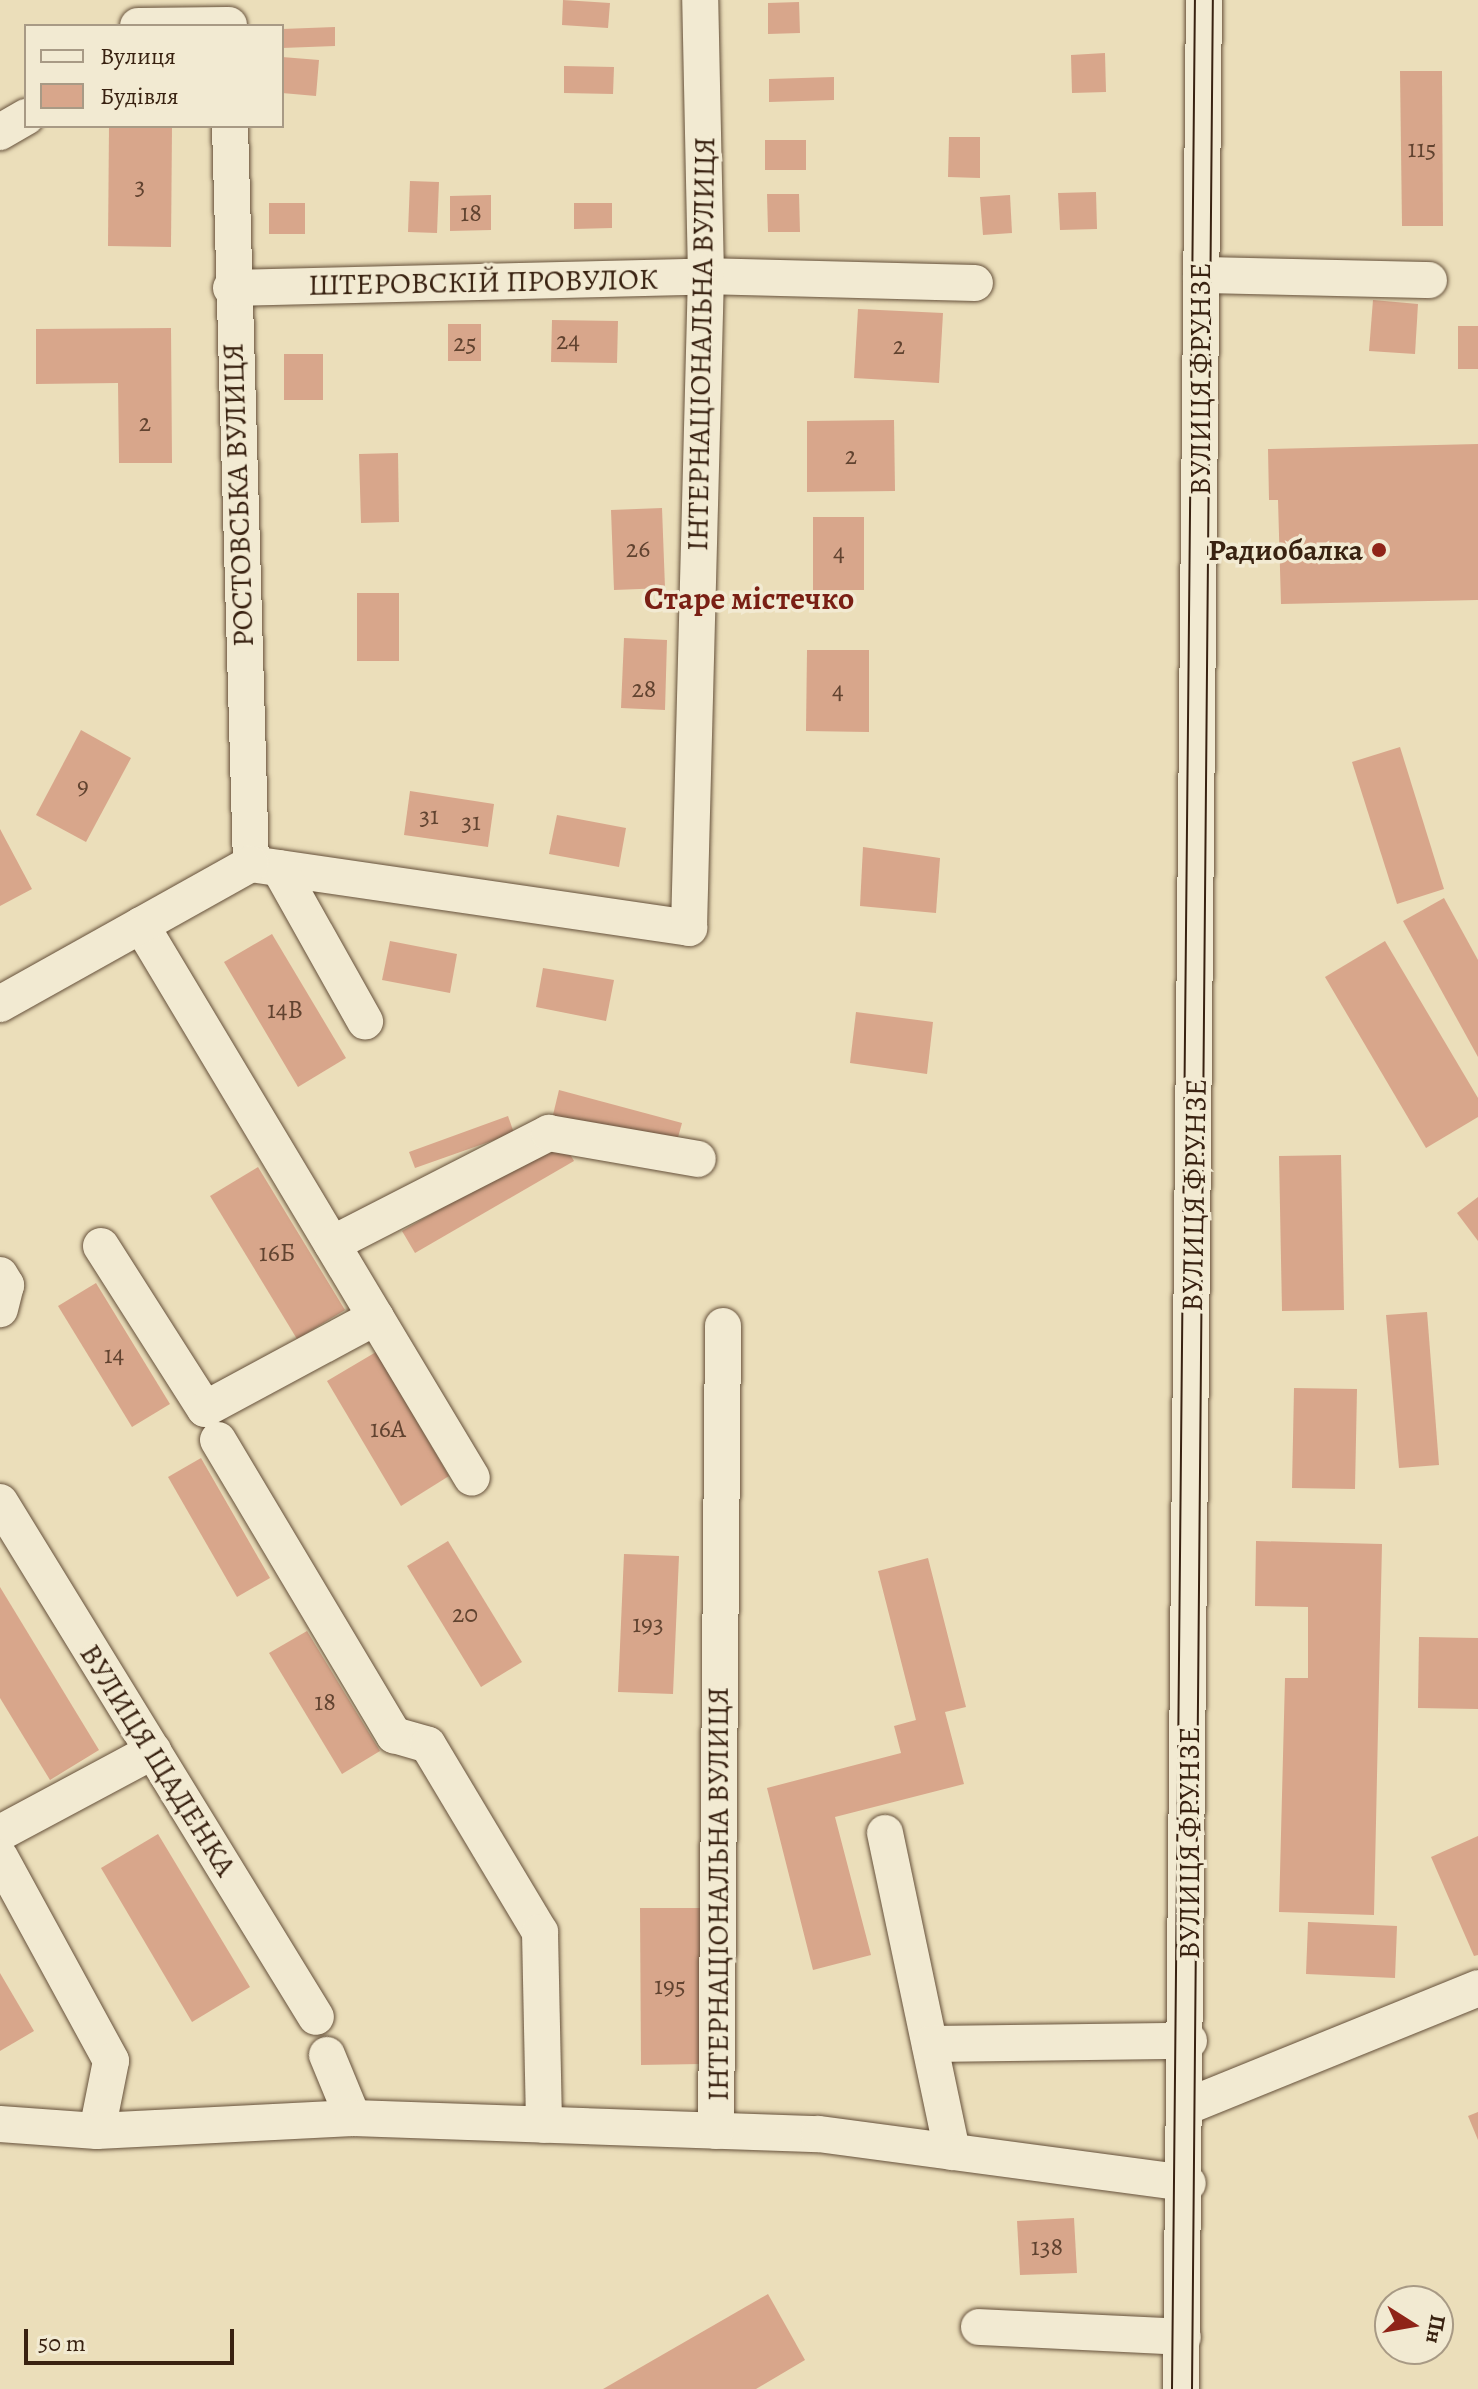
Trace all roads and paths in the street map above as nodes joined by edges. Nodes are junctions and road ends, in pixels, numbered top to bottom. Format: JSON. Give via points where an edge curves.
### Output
{"nodes":[{"id":1,"x":228,"y":0,"type":"edge"},
{"id":2,"x":700,"y":0,"type":"edge"},
{"id":3,"x":1204,"y":0,"type":"edge"},
{"id":4,"x":229,"y":24,"type":"edge"},
{"id":5,"x":24,"y":118,"type":"edge"},
{"id":6,"x":230,"y":128,"type":"edge"},
{"id":7,"x":0,"y":132,"type":"edge"},
{"id":8,"x":1201,"y":275,"type":"junction"},
{"id":9,"x":706,"y":276,"type":"junction"},
{"id":10,"x":1429,"y":280,"type":"dead end"},
{"id":11,"x":975,"y":283,"type":"dead end"},
{"id":12,"x":231,"y":288,"type":"junction"},
{"id":13,"x":265,"y":866,"type":"junction"},
{"id":14,"x":141,"y":925,"type":"junction"},
{"id":15,"x":0,"y":1004,"type":"edge"},
{"id":16,"x":365,"y":1021,"type":"dead end"},
{"id":17,"x":698,"y":1159,"type":"dead end"},
{"id":18,"x":332,"y":1244,"type":"junction"},
{"id":19,"x":101,"y":1246,"type":"dead end"},
{"id":20,"x":0,"y":1275,"type":"edge"},
{"id":21,"x":0,"y":1309,"type":"edge"},
{"id":22,"x":376,"y":1317,"type":"junction"},
{"id":23,"x":723,"y":1326,"type":"dead end"},
{"id":24,"x":218,"y":1440,"type":"dead end"},
{"id":25,"x":472,"y":1478,"type":"dead end"},
{"id":26,"x":0,"y":1502,"type":"edge"},
{"id":27,"x":153,"y":1751,"type":"junction"},
{"id":28,"x":0,"y":1833,"type":"edge"},
{"id":29,"x":885,"y":1833,"type":"dead end"},
{"id":30,"x":0,"y":1857,"type":"edge"},
{"id":31,"x":1478,"y":1988,"type":"edge"},
{"id":32,"x":316,"y":2017,"type":"dead end"},
{"id":33,"x":1189,"y":2041,"type":"junction"},
{"id":34,"x":930,"y":2044,"type":"junction"},
{"id":35,"x":327,"y":2055,"type":"dead end"},
{"id":36,"x":1188,"y":2106,"type":"junction"},
{"id":37,"x":353,"y":2118,"type":"junction"},
{"id":38,"x":0,"y":2124,"type":"edge"},
{"id":39,"x":544,"y":2125,"type":"junction"},
{"id":40,"x":97,"y":2131,"type":"junction"},
{"id":41,"x":716,"y":2131,"type":"junction"},
{"id":42,"x":952,"y":2152,"type":"junction"},
{"id":43,"x":1188,"y":2183,"type":"junction"},
{"id":44,"x":979,"y":2327,"type":"dead end"},
{"id":45,"x":1183,"y":2337,"type":"junction"},
{"id":46,"x":1181,"y":2389,"type":"edge"}],
"edges":[{"from":1,"to":4,"type":"street"},
{"from":2,"to":9,"type":"street","name":"ІНТЕРНАЦІОНАЛЬНА ВУЛИЦЯ"},
{"from":3,"to":8,"type":"street","name":"ВУЛИЦЯ ФРУНЗЕ"},
{"from":5,"to":7,"type":"street"},
{"from":6,"to":12,"type":"street","name":"РОСТОВСЬКА ВУЛИЦЯ"},
{"from":8,"to":10,"type":"street"},
{"from":8,"to":33,"type":"street","name":"ВУЛИЦЯ ФРУНЗЕ"},
{"from":9,"to":11,"type":"street","name":"ШТЕРОВСКІЙ ПРОВУЛОК"},
{"from":9,"to":12,"type":"street","name":"ШТЕРОВСКІЙ ПРОВУЛОК"},
{"from":9,"to":13,"type":"street","name":"ІНТЕРНАЦІОНАЛЬНА ВУЛИЦЯ","via":[[689,928]]},
{"from":12,"to":13,"type":"street","name":"РОСТОВСЬКА ВУЛИЦЯ"},
{"from":13,"to":14,"type":"street"},
{"from":13,"to":16,"type":"street"},
{"from":14,"to":15,"type":"street"},
{"from":14,"to":18,"type":"street"},
{"from":17,"to":18,"type":"street","via":[[549,1133]]},
{"from":18,"to":22,"type":"street"},
{"from":19,"to":22,"type":"street","via":[[205,1409]]},
{"from":20,"to":21,"type":"street","via":[[6,1285]]},
{"from":22,"to":25,"type":"street"},
{"from":23,"to":41,"type":"street","name":"ІНТЕРНАЦІОНАЛЬНА ВУЛИЦЯ"},
{"from":24,"to":39,"type":"street","via":[[394,1735],[428,1745],[540,1932]]},
{"from":26,"to":27,"type":"street","name":"ВУЛИЦЯ ЩАДЕНКА"},
{"from":27,"to":28,"type":"street"},
{"from":27,"to":32,"type":"street","name":"ВУЛИЦЯ ЩАДЕНКА"},
{"from":29,"to":34,"type":"street"},
{"from":30,"to":40,"type":"street","via":[[111,2061]]},
{"from":31,"to":36,"type":"street"},
{"from":33,"to":34,"type":"street"},
{"from":33,"to":36,"type":"street","name":"ВУЛИЦЯ ФРУНЗЕ"},
{"from":34,"to":42,"type":"street"},
{"from":35,"to":37,"type":"street"},
{"from":36,"to":43,"type":"street","name":"ВУЛИЦЯ ФРУНЗЕ"},
{"from":37,"to":39,"type":"street"},
{"from":37,"to":40,"type":"street"},
{"from":38,"to":40,"type":"street"},
{"from":39,"to":41,"type":"street"},
{"from":41,"to":42,"type":"street","name":"ІНТЕРНАЦІОНАЛЬНА ВУЛИЦЯ","via":[[819,2134]]},
{"from":42,"to":43,"type":"street","name":"ІНТЕРНАЦІОНАЛЬНА ВУЛИЦЯ"},
{"from":43,"to":45,"type":"street","name":"ВУЛИЦЯ ФРУНЗЕ"},
{"from":44,"to":45,"type":"street"},
{"from":45,"to":46,"type":"street","name":"ВУЛИЦЯ ФРУНЗЕ"}]}
